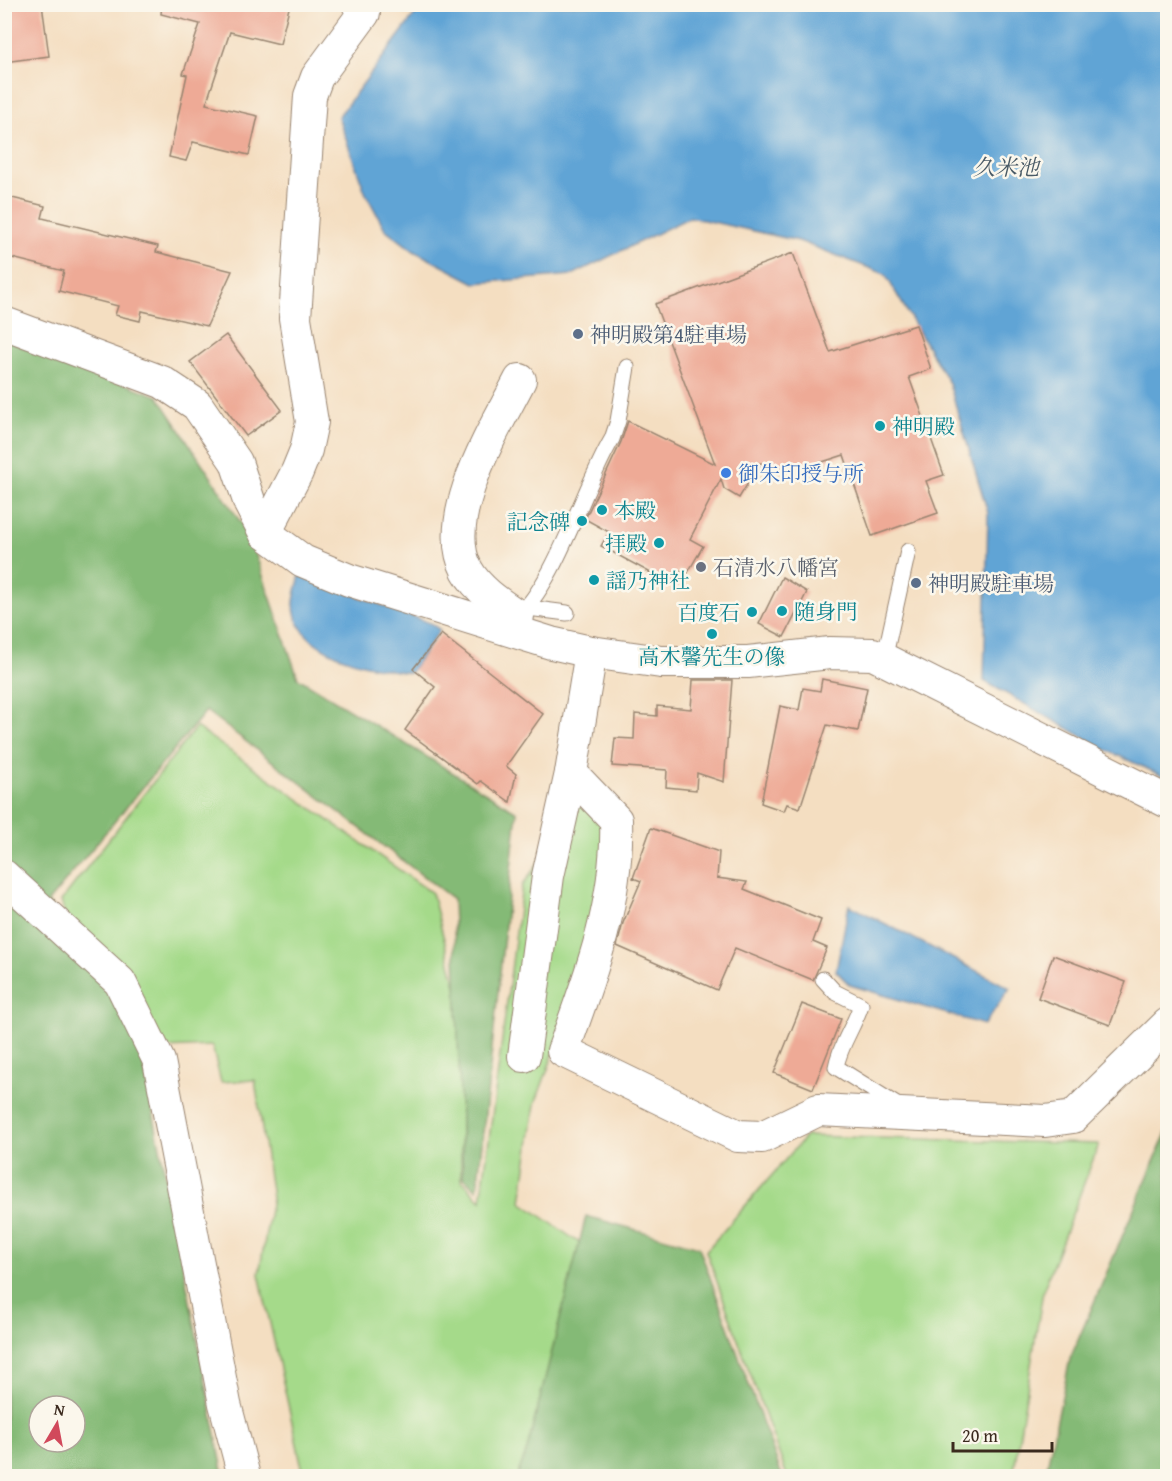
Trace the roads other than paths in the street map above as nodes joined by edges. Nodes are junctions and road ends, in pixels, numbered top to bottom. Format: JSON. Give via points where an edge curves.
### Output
{"nodes":[{"id":1,"x":358,"y":4,"type":"edge"},
{"id":2,"x":4,"y":323,"type":"edge"},
{"id":3,"x":627,"y":366,"type":"dead end"},
{"id":4,"x":520,"y":380,"type":"dead end"},
{"id":5,"x":266,"y":533,"type":"junction"},
{"id":6,"x":908,"y":551,"type":"dead end"},
{"id":7,"x":567,"y":613,"type":"dead end"},
{"id":8,"x":517,"y":618,"type":"junction"},
{"id":9,"x":591,"y":652,"type":"junction"},
{"id":10,"x":884,"y":660,"type":"junction"},
{"id":11,"x":571,"y":773,"type":"junction"},
{"id":12,"x":1167,"y":802,"type":"edge"},
{"id":13,"x":4,"y":876,"type":"edge"},
{"id":14,"x":823,"y":979,"type":"dead end"},
{"id":15,"x":1167,"y":1024,"type":"edge"},
{"id":16,"x":524,"y":1056,"type":"dead end"},
{"id":17,"x":913,"y":1115,"type":"junction"},
{"id":18,"x":244,"y":1476,"type":"edge"}],
"edges":[{"from":1,"to":5,"type":"street","via":[[364,13],[317,77],[310,96],[295,318],[312,422],[297,472]]},
{"from":2,"to":5,"type":"street","via":[[162,382],[197,405],[236,462],[250,504]]},
{"from":3,"to":8,"type":"lane","via":[[612,439]]},
{"from":4,"to":8,"type":"street","via":[[474,468],[459,536],[467,570],[492,599]]},
{"from":5,"to":8,"type":"street","via":[[303,561],[349,580]]},
{"from":6,"to":10,"type":"lane"},
{"from":7,"to":8,"type":"lane"},
{"from":8,"to":9,"type":"street"},
{"from":9,"to":10,"type":"street","via":[[661,663],[748,662],[854,652]]},
{"from":9,"to":11,"type":"street"},
{"from":10,"to":12,"type":"street"},
{"from":11,"to":16,"type":"street","via":[[548,876]]},
{"from":11,"to":17,"type":"street","via":[[616,820],[618,853],[599,953],[563,1052],[738,1136],[762,1137],[818,1110]]},
{"from":13,"to":18,"type":"street","via":[[120,982],[159,1060],[218,1371]]},
{"from":14,"to":17,"type":"lane","via":[[835,992],[861,1005],[838,1051],[836,1067]]},
{"from":15,"to":17,"type":"street","via":[[1073,1117],[1046,1121]]}]}
